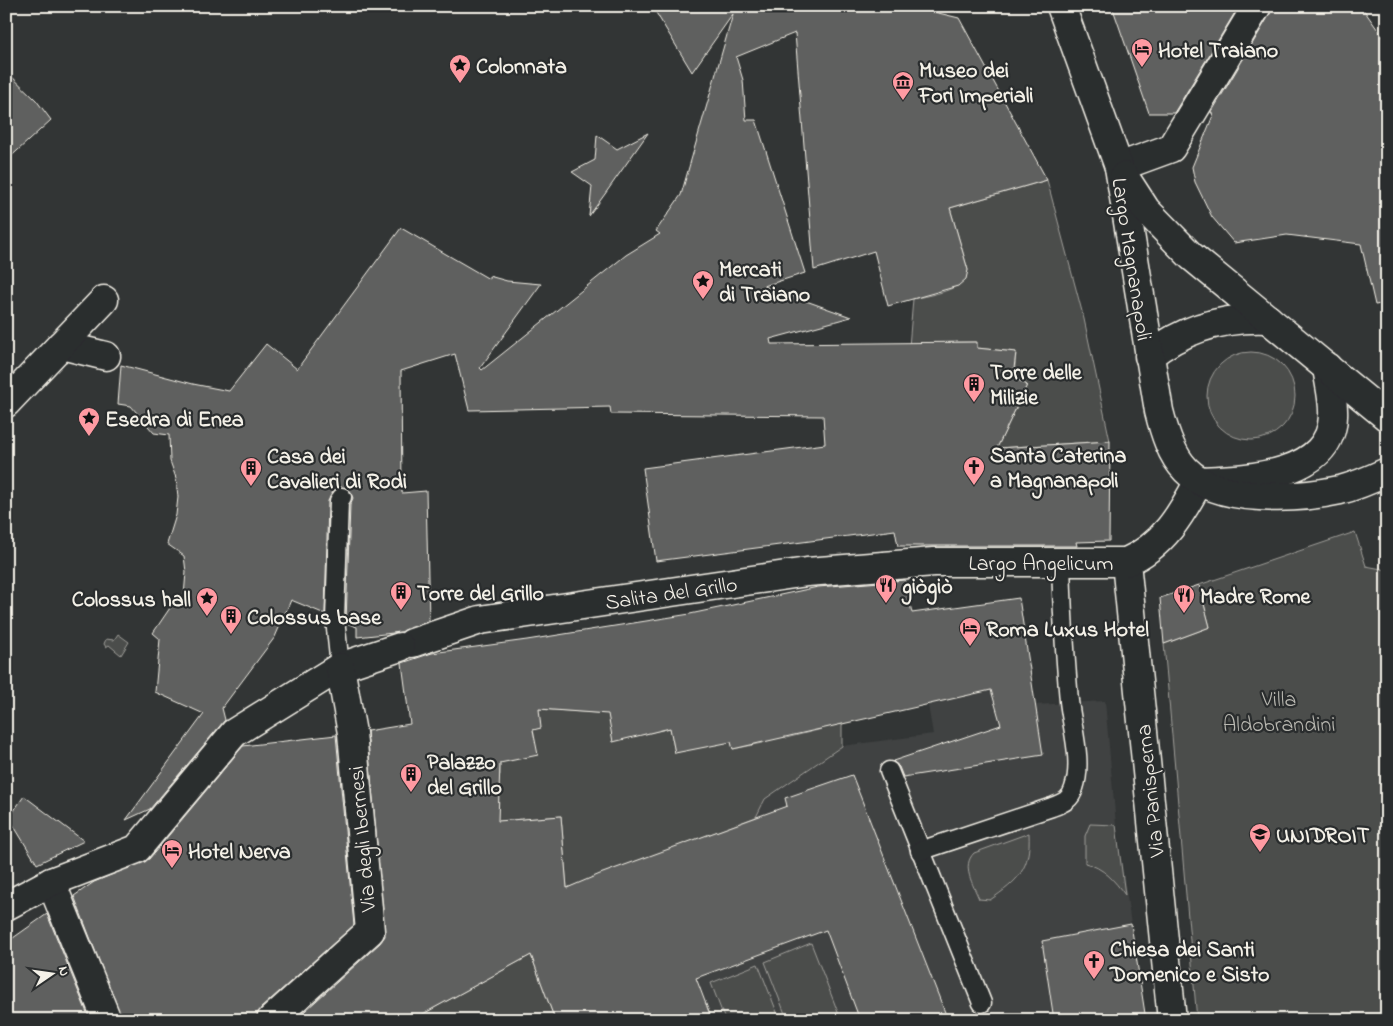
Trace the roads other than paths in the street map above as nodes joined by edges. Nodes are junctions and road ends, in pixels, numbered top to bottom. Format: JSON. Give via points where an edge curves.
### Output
{"nodes":[{"id":1,"x":1061,"y":6,"type":"edge"},
{"id":2,"x":1257,"y":6,"type":"edge"},
{"id":3,"x":1119,"y":167,"type":"junction"},
{"id":4,"x":104,"y":300,"type":"dead end"},
{"id":5,"x":1268,"y":319,"type":"junction"},
{"id":6,"x":61,"y":345,"type":"junction"},
{"id":7,"x":106,"y":356,"type":"dead end"},
{"id":8,"x":1149,"y":356,"type":"junction"},
{"id":9,"x":1326,"y":367,"type":"junction"},
{"id":10,"x":6,"y":403,"type":"edge"},
{"id":11,"x":1387,"y":417,"type":"edge"},
{"id":12,"x":1387,"y":472,"type":"edge"},
{"id":13,"x":1199,"y":481,"type":"junction"},
{"id":14,"x":338,"y":498,"type":"dead end"},
{"id":15,"x":1060,"y":560,"type":"junction"},
{"id":16,"x":934,"y":562,"type":"joint"},
{"id":17,"x":1126,"y":562,"type":"junction"},
{"id":18,"x":340,"y":668,"type":"junction"},
{"id":19,"x":889,"y":772,"type":"dead end"},
{"id":20,"x":920,"y":851,"type":"junction"},
{"id":21,"x":51,"y":882,"type":"junction"},
{"id":22,"x":6,"y":906,"type":"edge"},
{"id":23,"x":982,"y":1003,"type":"dead end"},
{"id":24,"x":107,"y":1020,"type":"edge"},
{"id":25,"x":270,"y":1020,"type":"edge"},
{"id":26,"x":1172,"y":1020,"type":"edge"}],
"edges":[{"from":1,"to":3,"type":"street"},
{"from":2,"to":3,"type":"street","via":[[1172,148]]},
{"from":3,"to":5,"type":"street","name":"Largo Magnanapoli","via":[[1146,210],[1192,256]]},
{"from":3,"to":8,"type":"street","name":"Largo Magnanapoli"},
{"from":4,"to":6,"type":"street"},
{"from":5,"to":8,"type":"street","name":"Largo Magnanapoli","via":[[1249,318],[1206,325],[1170,340]]},
{"from":5,"to":9,"type":"street","name":"Largo Magnanapoli"},
{"from":6,"to":7,"type":"street"},
{"from":6,"to":10,"type":"street"},
{"from":8,"to":13,"type":"street","name":"Largo Magnanapoli","via":[[1162,427],[1181,464]]},
{"from":9,"to":11,"type":"street","name":"Largo Magnanapoli"},
{"from":9,"to":13,"type":"street","via":[[1333,416],[1324,444],[1315,455],[1297,466],[1270,474],[1241,480]]},
{"from":12,"to":13,"type":"street","name":"Largo Magnanapoli","via":[[1342,489],[1314,495],[1241,494]]},
{"from":13,"to":17,"type":"street","name":"Largo Angelicum","via":[[1186,506],[1161,539]]},
{"from":14,"to":18,"type":"lane","via":[[335,618]]},
{"from":15,"to":16,"type":"street","name":"Largo Angelicum"},
{"from":15,"to":17,"type":"street","name":"Largo Angelicum"},
{"from":15,"to":20,"type":"lane","via":[[1076,761],[1073,792],[1069,799],[1052,807]]},
{"from":16,"to":18,"type":"street","name":"Salita del Grillo","via":[[807,572],[480,620]]},
{"from":17,"to":26,"type":"street","name":"Via Panisperna"},
{"from":18,"to":21,"type":"street","name":"Salita del Grillo","via":[[234,733],[137,848]]},
{"from":18,"to":25,"type":"street","name":"Via degli Ibernesi","via":[[352,733],[370,931]]},
{"from":19,"to":20,"type":"lane"},
{"from":20,"to":23,"type":"lane"},
{"from":21,"to":22,"type":"street","name":"Salita del Grillo"},
{"from":21,"to":24,"type":"street"}]}
